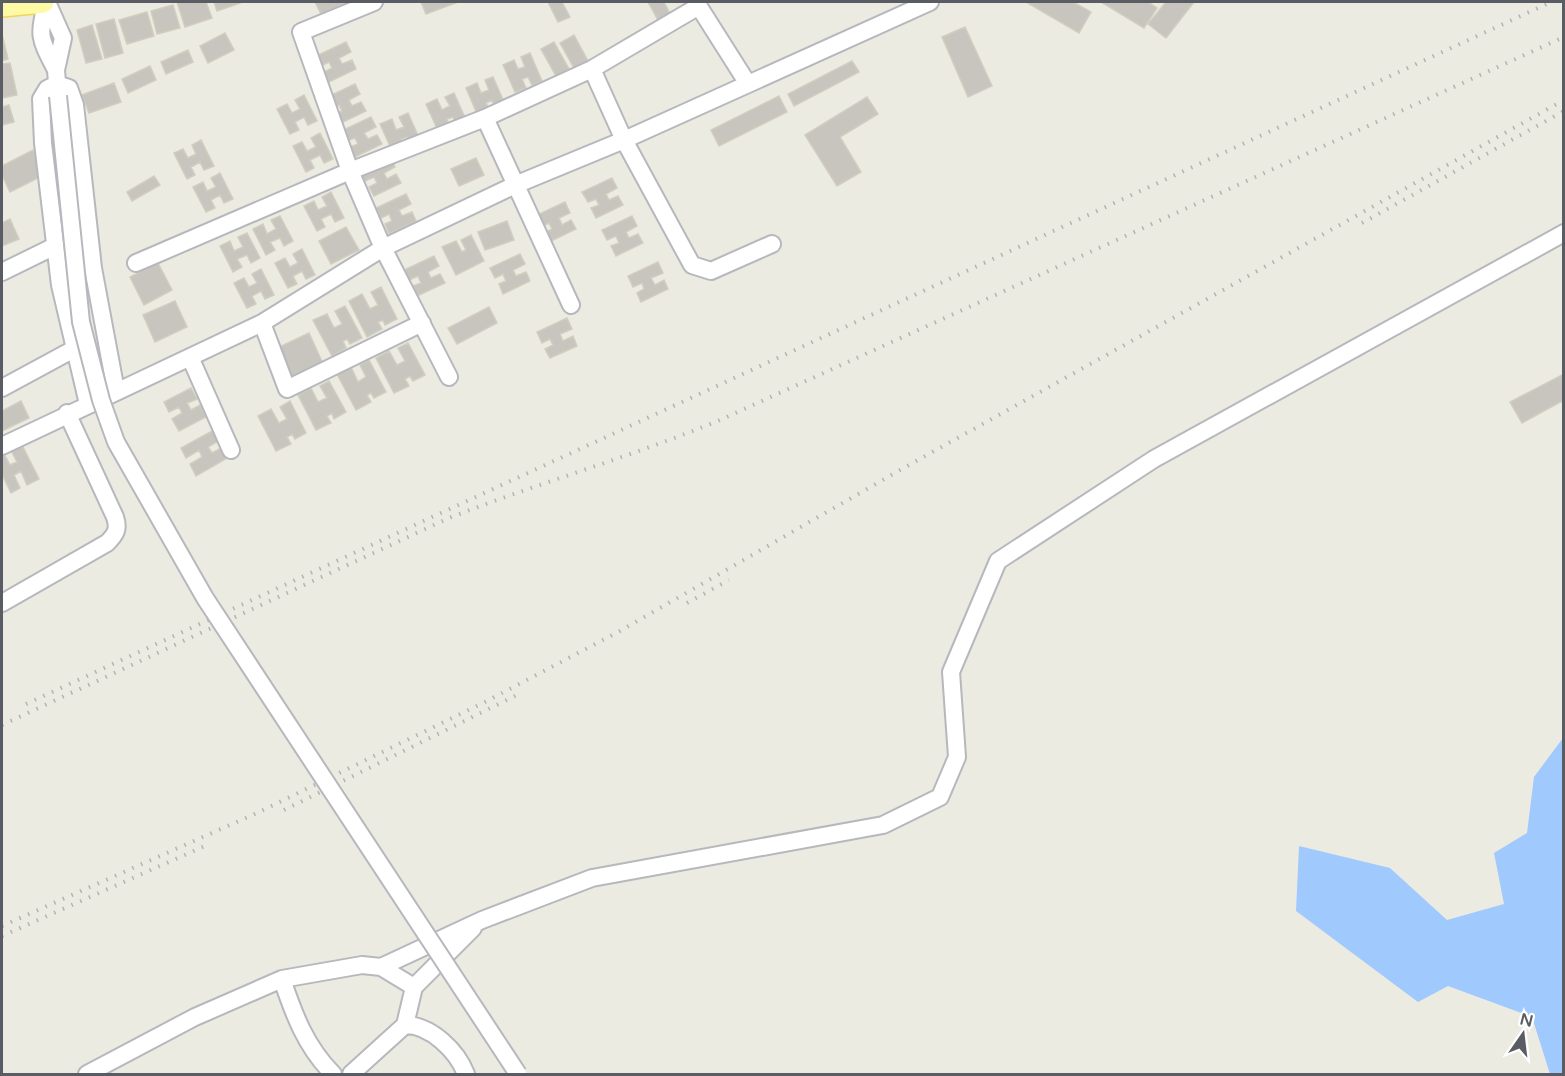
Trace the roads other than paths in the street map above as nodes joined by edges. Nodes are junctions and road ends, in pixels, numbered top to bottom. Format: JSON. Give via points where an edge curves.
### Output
{"nodes":[{"id":1,"x":45,"y":2,"type":"edge"},
{"id":2,"x":374,"y":2,"type":"edge"},
{"id":3,"x":930,"y":2,"type":"edge"},
{"id":4,"x":698,"y":4,"type":"edge"},
{"id":5,"x":2,"y":6,"type":"edge"},
{"id":6,"x":592,"y":69,"type":"junction"},
{"id":7,"x":57,"y":83,"type":"junction"},
{"id":8,"x":748,"y":84,"type":"junction"},
{"id":9,"x":484,"y":118,"type":"junction"},
{"id":10,"x":624,"y":140,"type":"junction"},
{"id":11,"x":350,"y":171,"type":"junction"},
{"id":12,"x":515,"y":185,"type":"junction"},
{"id":13,"x":1563,"y":233,"type":"edge"},
{"id":14,"x":772,"y":244,"type":"dead end"},
{"id":15,"x":56,"y":246,"type":"junction"},
{"id":16,"x":383,"y":248,"type":"junction"},
{"id":17,"x":136,"y":263,"type":"dead end"},
{"id":18,"x":2,"y":272,"type":"edge"},
{"id":19,"x":571,"y":305,"type":"dead end"},
{"id":20,"x":262,"y":323,"type":"junction"},
{"id":21,"x":422,"y":323,"type":"junction"},
{"id":22,"x":74,"y":349,"type":"junction"},
{"id":23,"x":190,"y":357,"type":"junction"},
{"id":24,"x":449,"y":377,"type":"dead end"},
{"id":25,"x":2,"y":388,"type":"edge"},
{"id":26,"x":116,"y":391,"type":"junction"},
{"id":27,"x":88,"y":404,"type":"junction"},
{"id":28,"x":67,"y":413,"type":"junction"},
{"id":29,"x":2,"y":446,"type":"edge"},
{"id":30,"x":231,"y":450,"type":"dead end"},
{"id":31,"x":2,"y":603,"type":"edge"},
{"id":32,"x":482,"y":920,"type":"junction"},
{"id":33,"x":381,"y":967,"type":"junction"},
{"id":34,"x":282,"y":979,"type":"junction"},
{"id":35,"x":414,"y":987,"type":"junction"},
{"id":36,"x":405,"y":1025,"type":"junction"},
{"id":37,"x":87,"y":1074,"type":"edge"},
{"id":38,"x":333,"y":1074,"type":"edge"},
{"id":39,"x":351,"y":1074,"type":"edge"},
{"id":40,"x":466,"y":1074,"type":"edge"},
{"id":41,"x":518,"y":1074,"type":"edge"}],
"edges":[{"from":1,"to":5,"type":"main road"},
{"from":1,"to":7,"type":"street","via":[[63,38]]},
{"from":2,"to":11,"type":"street","via":[[301,32]]},
{"from":3,"to":8,"type":"street"},
{"from":4,"to":6,"type":"street"},
{"from":4,"to":8,"type":"street"},
{"from":6,"to":9,"type":"street"},
{"from":6,"to":10,"type":"street"},
{"from":7,"to":15,"type":"street","via":[[41,99]]},
{"from":7,"to":26,"type":"street","via":[[69,88],[75,105],[93,268]]},
{"from":7,"to":41,"type":"street","bridge":true,"via":[[81,322],[116,442],[205,598]]},
{"from":8,"to":10,"type":"street"},
{"from":9,"to":11,"type":"street"},
{"from":9,"to":12,"type":"street"},
{"from":10,"to":12,"type":"street"},
{"from":10,"to":14,"type":"street","via":[[692,265],[711,271]]},
{"from":11,"to":16,"type":"street"},
{"from":11,"to":17,"type":"street"},
{"from":12,"to":16,"type":"street"},
{"from":12,"to":19,"type":"street"},
{"from":13,"to":32,"type":"street","via":[[1154,459],[998,561],[951,672],[957,757],[940,797],[883,825],[592,878]]},
{"from":15,"to":18,"type":"street"},
{"from":15,"to":22,"type":"street"},
{"from":16,"to":20,"type":"street"},
{"from":16,"to":21,"type":"street"},
{"from":20,"to":21,"type":"street","via":[[287,390]]},
{"from":20,"to":23,"type":"street"},
{"from":21,"to":24,"type":"street"},
{"from":22,"to":25,"type":"street"},
{"from":22,"to":27,"type":"street"},
{"from":23,"to":26,"type":"street"},
{"from":23,"to":30,"type":"street"},
{"from":26,"to":27,"type":"street"},
{"from":27,"to":28,"type":"street"},
{"from":28,"to":29,"type":"street"},
{"from":28,"to":31,"type":"street","via":[[115,517],[115,535]]},
{"from":32,"to":33,"type":"street"},
{"from":32,"to":35,"type":"street"},
{"from":33,"to":34,"type":"street","via":[[362,965]]},
{"from":33,"to":35,"type":"street"},
{"from":34,"to":37,"type":"street","via":[[195,1017]]},
{"from":34,"to":38,"type":"street","via":[[298,1025],[316,1057]]},
{"from":35,"to":36,"type":"street"},
{"from":36,"to":39,"type":"street"},
{"from":36,"to":40,"type":"street","via":[[423,1029],[444,1043]]}]}
